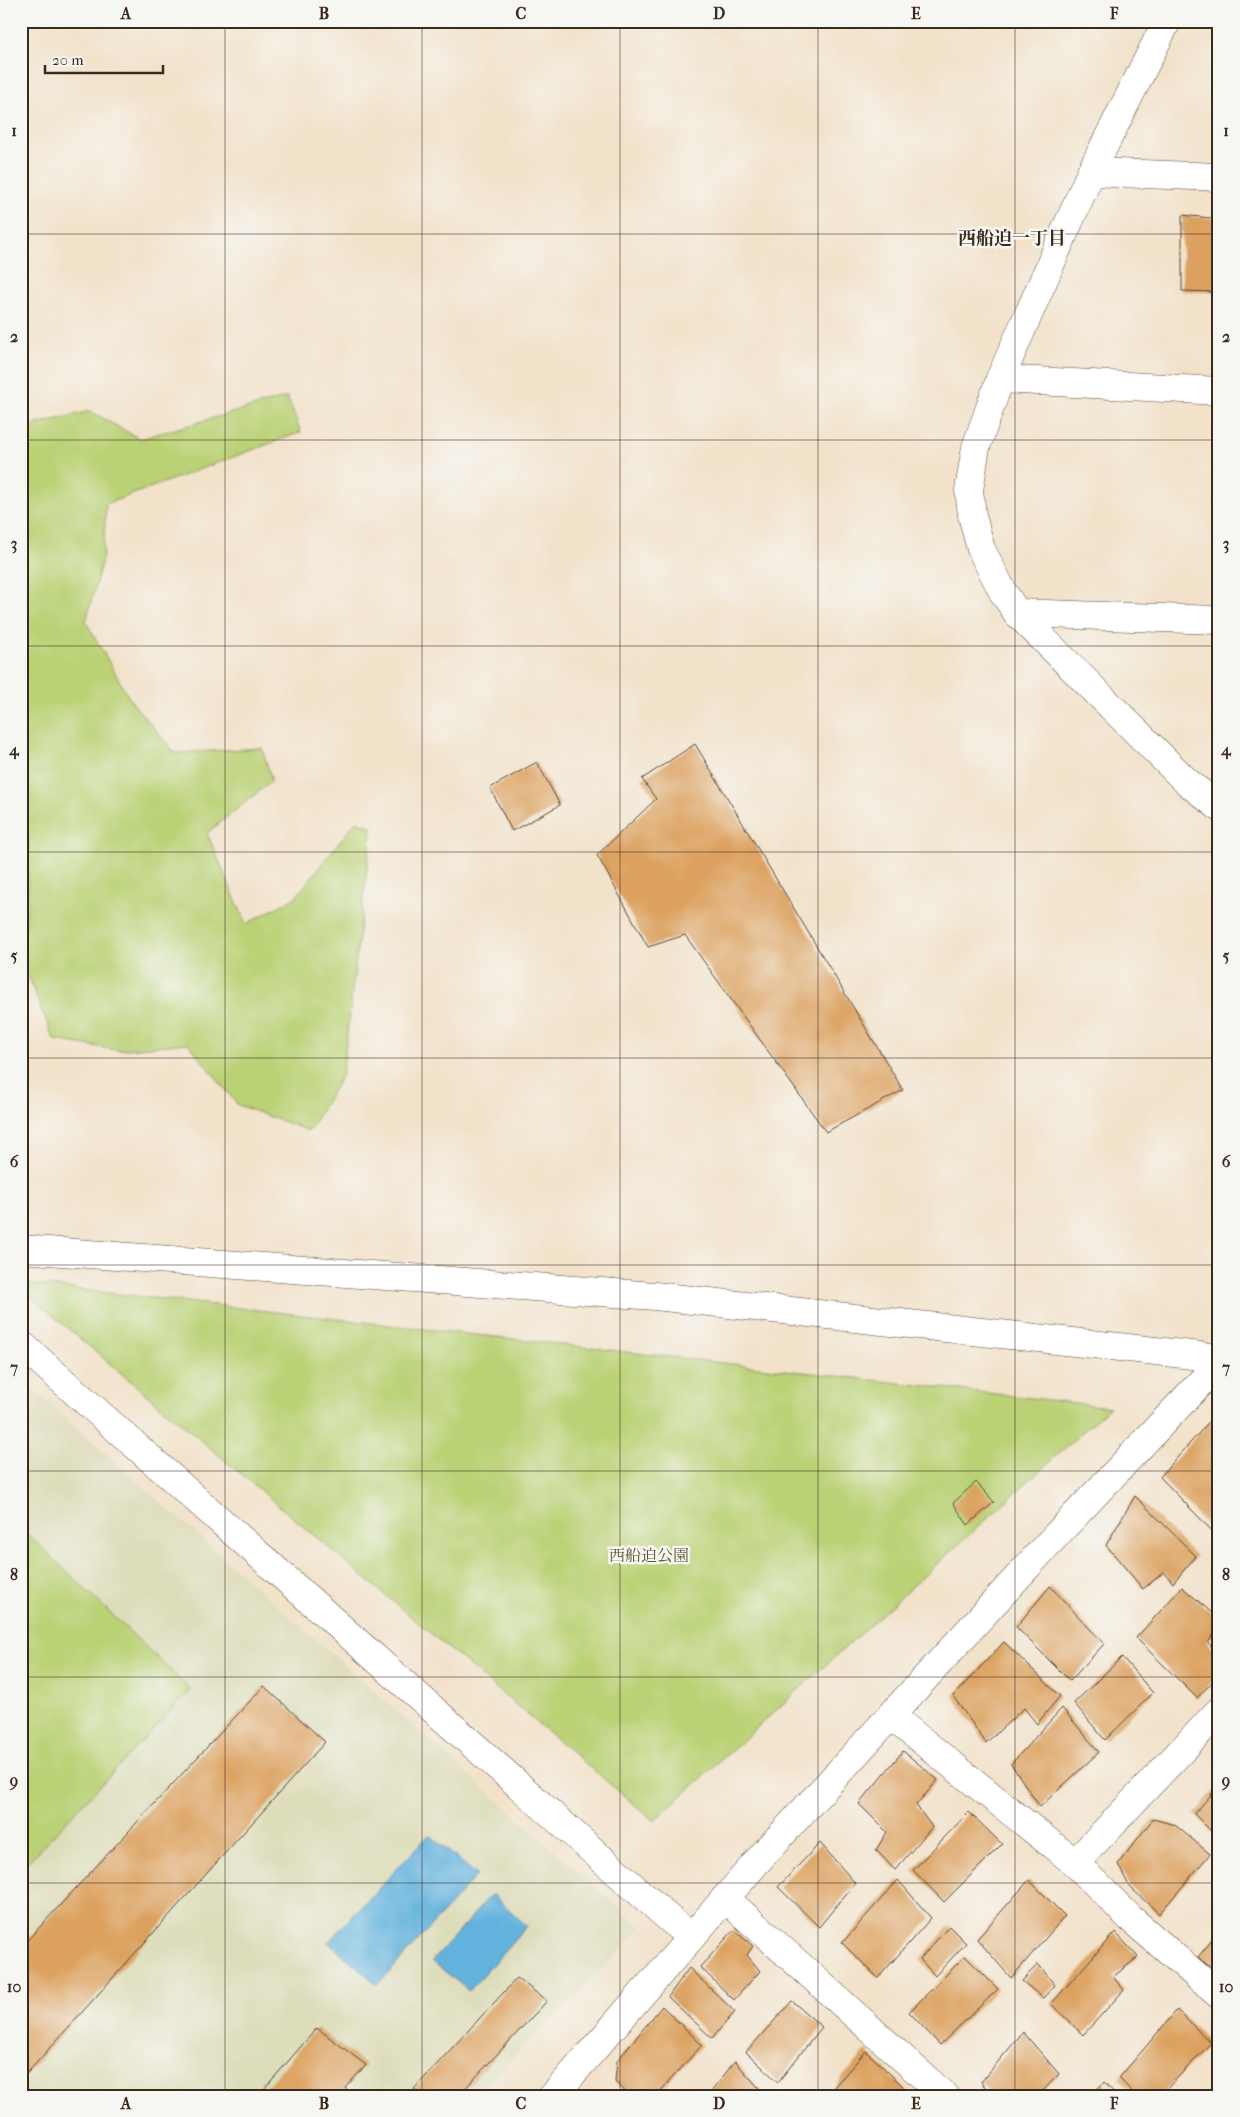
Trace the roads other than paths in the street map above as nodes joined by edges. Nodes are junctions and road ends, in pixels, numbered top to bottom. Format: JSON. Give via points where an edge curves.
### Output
{"nodes":[{"id":1,"x":1167,"y":21,"type":"edge"},
{"id":2,"x":1091,"y":172,"type":"junction"},
{"id":3,"x":1219,"y":177,"type":"edge"},
{"id":4,"x":1000,"y":379,"type":"junction"},
{"id":5,"x":1219,"y":391,"type":"edge"},
{"id":6,"x":1017,"y":612,"type":"junction"},
{"id":7,"x":1219,"y":620,"type":"edge"},
{"id":8,"x":1219,"y":807,"type":"edge"},
{"id":9,"x":21,"y":1249,"type":"edge"},
{"id":10,"x":21,"y":1344,"type":"edge"},
{"id":11,"x":1219,"y":1358,"type":"edge"},
{"id":12,"x":1219,"y":1363,"type":"edge"},
{"id":13,"x":1219,"y":1711,"type":"edge"},
{"id":14,"x":892,"y":1716,"type":"junction"},
{"id":15,"x":1075,"y":1863,"type":"junction"},
{"id":16,"x":726,"y":1898,"type":"junction"},
{"id":17,"x":691,"y":1938,"type":"junction"},
{"id":18,"x":1219,"y":1995,"type":"edge"},
{"id":19,"x":557,"y":2095,"type":"edge"},
{"id":20,"x":945,"y":2096,"type":"edge"}],
"edges":[{"from":1,"to":2,"type":"street"},
{"from":2,"to":3,"type":"street"},
{"from":2,"to":4,"type":"street"},
{"from":4,"to":5,"type":"street"},
{"from":4,"to":6,"type":"street","via":[[976,447],[969,490],[981,549]]},
{"from":6,"to":7,"type":"street"},
{"from":6,"to":8,"type":"street","via":[[1186,782]]},
{"from":9,"to":11,"type":"street","via":[[655,1296]]},
{"from":10,"to":17,"type":"street"},
{"from":12,"to":14,"type":"street"},
{"from":13,"to":15,"type":"street"},
{"from":14,"to":15,"type":"street"},
{"from":14,"to":16,"type":"street"},
{"from":15,"to":18,"type":"street","via":[[1130,1918]]},
{"from":16,"to":17,"type":"street"},
{"from":16,"to":20,"type":"street"},
{"from":17,"to":19,"type":"street"}]}
